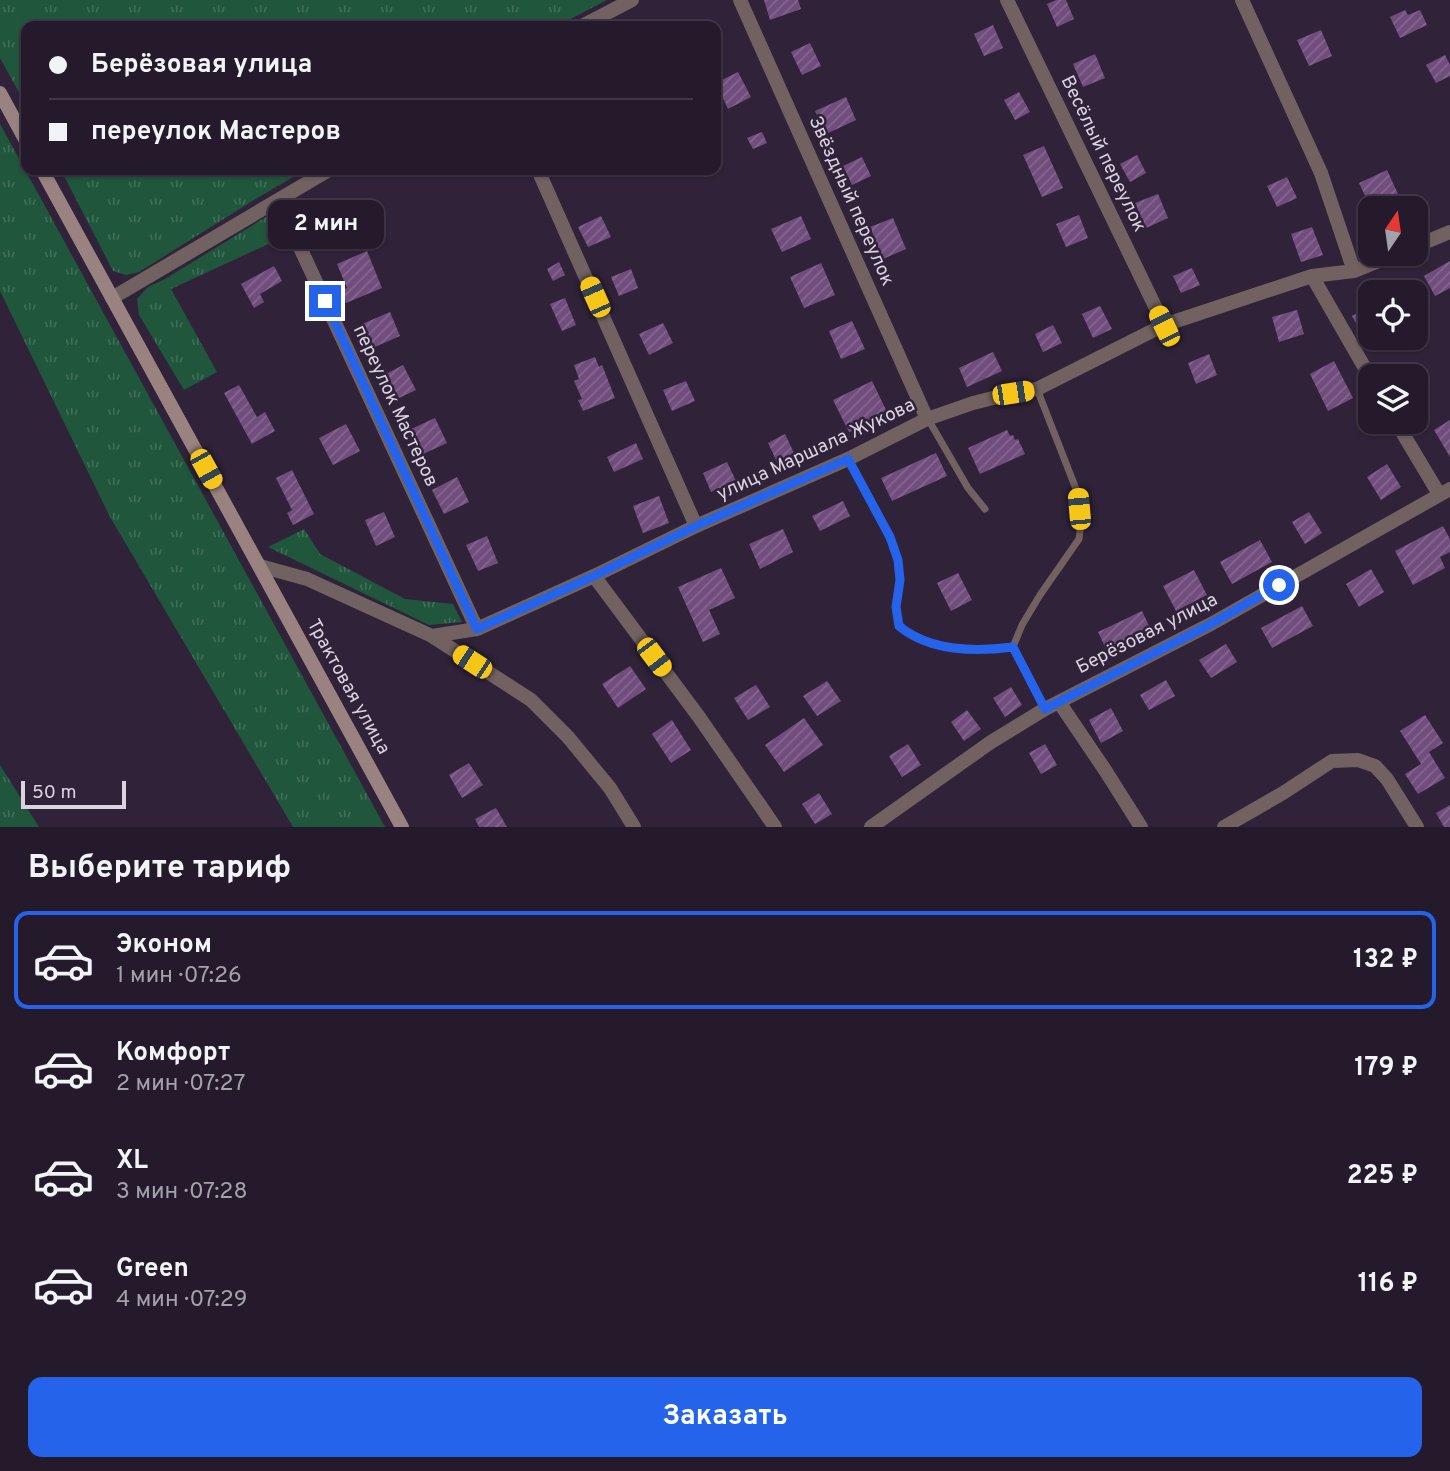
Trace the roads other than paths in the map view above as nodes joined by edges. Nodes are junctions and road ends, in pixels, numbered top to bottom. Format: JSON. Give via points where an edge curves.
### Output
{"nodes":[{"id":1,"x":632,"y":0,"type":"edge"},
{"id":2,"x":740,"y":0,"type":"edge"},
{"id":3,"x":1007,"y":0,"type":"edge"},
{"id":4,"x":1242,"y":0,"type":"edge"},
{"id":5,"x":592,"y":21,"type":"edge"},
{"id":6,"x":0,"y":93,"type":"edge"},
{"id":7,"x":21,"y":132,"type":"edge"},
{"id":8,"x":45,"y":175,"type":"edge"},
{"id":9,"x":320,"y":175,"type":"edge"},
{"id":10,"x":540,"y":175,"type":"edge"},
{"id":11,"x":278,"y":200,"type":"junction"},
{"id":12,"x":1450,"y":232,"type":"edge"},
{"id":13,"x":1428,"y":241,"type":"edge"},
{"id":14,"x":1366,"y":266,"type":"edge"},
{"id":15,"x":1354,"y":271,"type":"junction"},
{"id":16,"x":1312,"y":276,"type":"junction"},
{"id":17,"x":112,"y":298,"type":"junction"},
{"id":18,"x":1164,"y":326,"type":"junction"},
{"id":19,"x":1363,"y":364,"type":"edge"},
{"id":20,"x":1037,"y":389,"type":"junction"},
{"id":21,"x":927,"y":419,"type":"junction"},
{"id":22,"x":1404,"y":434,"type":"edge"},
{"id":23,"x":848,"y":459,"type":"junction"},
{"id":24,"x":1444,"y":491,"type":"edge"},
{"id":25,"x":985,"y":509,"type":"dead end"},
{"id":26,"x":696,"y":526,"type":"junction"},
{"id":27,"x":260,"y":566,"type":"junction"},
{"id":28,"x":594,"y":576,"type":"junction"},
{"id":29,"x":477,"y":629,"type":"junction"},
{"id":30,"x":432,"y":636,"type":"junction"},
{"id":31,"x":1013,"y":647,"type":"junction"},
{"id":32,"x":1052,"y":705,"type":"junction"},
{"id":33,"x":402,"y":827,"type":"edge"},
{"id":34,"x":634,"y":827,"type":"edge"},
{"id":35,"x":775,"y":827,"type":"edge"},
{"id":36,"x":871,"y":827,"type":"edge"},
{"id":37,"x":1141,"y":827,"type":"edge"},
{"id":38,"x":1224,"y":827,"type":"edge"},
{"id":39,"x":1417,"y":827,"type":"edge"}],
"edges":[{"from":1,"to":5,"type":"street"},
{"from":2,"to":21,"type":"street","name":"Звёздный переулок"},
{"from":3,"to":18,"type":"street","name":"Весёлый переулок"},
{"from":4,"to":15,"type":"street","via":[[1321,173]]},
{"from":6,"to":7,"type":"main road"},
{"from":8,"to":17,"type":"main road","name":"Трактовая улица"},
{"from":9,"to":11,"type":"street"},
{"from":10,"to":26,"type":"street"},
{"from":11,"to":17,"type":"street"},
{"from":11,"to":29,"type":"street","name":"переулок Мастеров"},
{"from":12,"to":13,"type":"street"},
{"from":14,"to":15,"type":"street","name":"улица Маршала Жукова"},
{"from":15,"to":16,"type":"street","name":"улица Маршала Жукова"},
{"from":16,"to":18,"type":"street","name":"улица Маршала Жукова"},
{"from":16,"to":19,"type":"street"},
{"from":17,"to":27,"type":"main road","name":"Трактовая улица"},
{"from":18,"to":20,"type":"street","name":"улица Маршала Жукова"},
{"from":20,"to":21,"type":"street","name":"улица Маршала Жукова"},
{"from":20,"to":31,"type":"lane","via":[[1078,494],[1080,531]]},
{"from":21,"to":23,"type":"street","name":"улица Маршала Жукова"},
{"from":21,"to":25,"type":"lane"},
{"from":22,"to":24,"type":"street"},
{"from":23,"to":26,"type":"street","name":"улица Маршала Жукова"},
{"from":23,"to":31,"type":"lane","via":[[898,560],[899,626],[908,634],[958,649]]},
{"from":24,"to":32,"type":"street","name":"Берёзовая улица","via":[[1211,624]]},
{"from":26,"to":28,"type":"street","name":"улица Маршала Жукова"},
{"from":27,"to":30,"type":"street","via":[[307,579]]},
{"from":27,"to":33,"type":"main road","name":"Трактовая улица"},
{"from":28,"to":29,"type":"street","name":"улица Маршала Жукова"},
{"from":28,"to":35,"type":"street"},
{"from":29,"to":30,"type":"street","name":"улица Маршала Жукова"},
{"from":30,"to":34,"type":"street","via":[[531,700],[602,778]]},
{"from":31,"to":32,"type":"lane"},
{"from":32,"to":36,"type":"street","name":"Берёзовая улица"},
{"from":32,"to":37,"type":"street","via":[[1105,770]]},
{"from":38,"to":39,"type":"street","via":[[1332,761],[1358,760],[1374,766],[1387,779]]}]}
